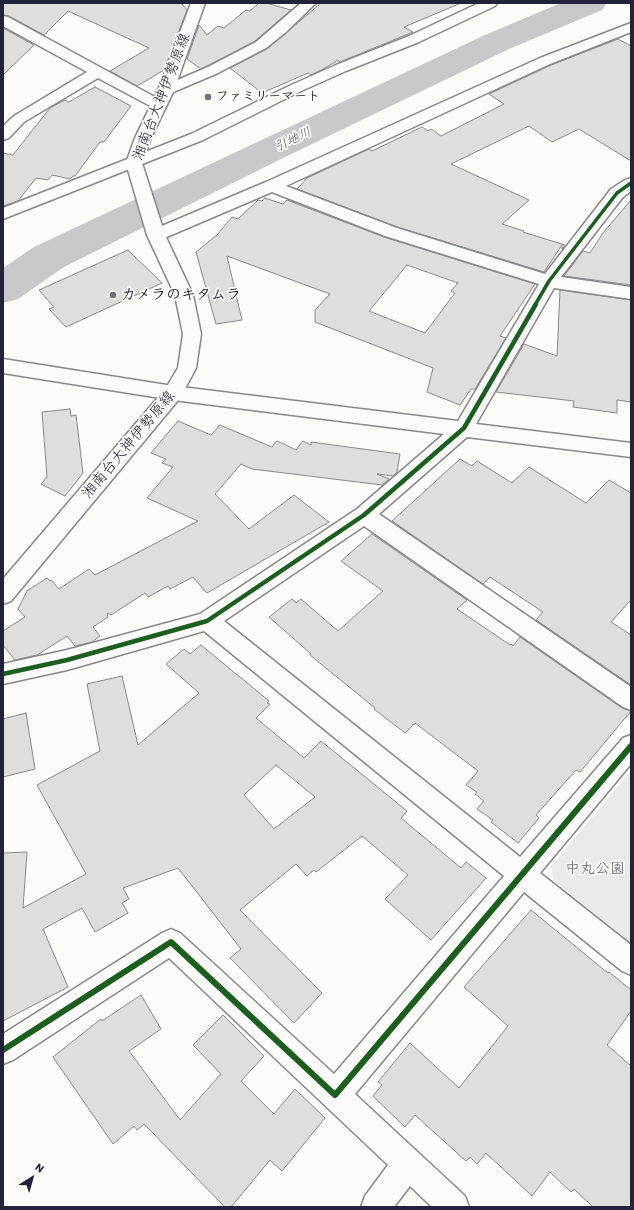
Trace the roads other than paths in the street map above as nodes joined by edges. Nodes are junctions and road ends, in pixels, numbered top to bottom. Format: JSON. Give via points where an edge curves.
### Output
{"nodes":[{"id":1,"x":198,"y":3,"type":"edge"},
{"id":2,"x":309,"y":3,"type":"edge"},
{"id":3,"x":490,"y":3,"type":"edge"},
{"id":4,"x":3,"y":20,"type":"edge"},
{"id":5,"x":631,"y":27,"type":"edge"},
{"id":6,"x":98,"y":72,"type":"junction"},
{"id":7,"x":166,"y":90,"type":"junction"},
{"id":8,"x":159,"y":105,"type":"junction"},
{"id":9,"x":3,"y":135,"type":"edge"},
{"id":10,"x":135,"y":168,"type":"junction"},
{"id":11,"x":631,"y":183,"type":"edge"},
{"id":12,"x":272,"y":186,"type":"junction"},
{"id":13,"x":3,"y":214,"type":"edge"},
{"id":14,"x":155,"y":232,"type":"junction"},
{"id":15,"x":548,"y":281,"type":"junction"},
{"id":16,"x":631,"y":293,"type":"edge"},
{"id":17,"x":3,"y":366,"type":"edge"},
{"id":18,"x":173,"y":393,"type":"junction"},
{"id":19,"x":464,"y":428,"type":"junction"},
{"id":20,"x":631,"y":450,"type":"edge"},
{"id":21,"x":364,"y":515,"type":"junction"},
{"id":22,"x":3,"y":595,"type":"edge"},
{"id":23,"x":207,"y":621,"type":"junction"},
{"id":24,"x":3,"y":674,"type":"edge"},
{"id":25,"x":631,"y":700,"type":"edge"},
{"id":26,"x":631,"y":746,"type":"edge"},
{"id":27,"x":522,"y":875,"type":"junction"},
{"id":28,"x":631,"y":962,"type":"edge"},
{"id":29,"x":3,"y":1050,"type":"edge"},
{"id":30,"x":335,"y":1095,"type":"junction"},
{"id":31,"x":408,"y":1163,"type":"junction"},
{"id":32,"x":376,"y":1207,"type":"edge"},
{"id":33,"x":454,"y":1207,"type":"edge"}],
"edges":[{"from":1,"to":7,"type":"street","name":"湘南台大神伊勢原線"},
{"from":2,"to":7,"type":"street","via":[[261,45],[213,70]]},
{"from":3,"to":10,"type":"street","via":[[414,39],[294,89]]},
{"from":4,"to":6,"type":"street"},
{"from":5,"to":12,"type":"street","via":[[545,61]]},
{"from":6,"to":8,"type":"street"},
{"from":6,"to":9,"type":"street","via":[[20,119]]},
{"from":7,"to":8,"type":"street","name":"湘南台大神伊勢原線"},
{"from":8,"to":10,"type":"street","name":"湘南台大神伊勢原線","via":[[143,138]]},
{"from":10,"to":13,"type":"street"},
{"from":10,"to":14,"type":"street","name":"湘南台大神伊勢原線"},
{"from":11,"to":15,"type":"street","via":[[617,193]]},
{"from":12,"to":14,"type":"street"},
{"from":12,"to":15,"type":"street","via":[[391,232]]},
{"from":14,"to":18,"type":"street","name":"湘南台大神伊勢原線","via":[[164,257],[184,295],[192,334],[187,368]]},
{"from":15,"to":16,"type":"street"},
{"from":15,"to":19,"type":"street"},
{"from":17,"to":18,"type":"street"},
{"from":18,"to":19,"type":"street"},
{"from":18,"to":22,"type":"street","name":"湘南台大神伊勢原線"},
{"from":19,"to":20,"type":"street"},
{"from":19,"to":21,"type":"street"},
{"from":21,"to":23,"type":"street"},
{"from":21,"to":25,"type":"street"},
{"from":23,"to":24,"type":"street","via":[[67,660]]},
{"from":23,"to":27,"type":"street"},
{"from":26,"to":27,"type":"street"},
{"from":27,"to":28,"type":"street"},
{"from":27,"to":30,"type":"street"},
{"from":29,"to":30,"type":"street","via":[[171,942]]},
{"from":30,"to":31,"type":"street"},
{"from":31,"to":32,"type":"street"},
{"from":31,"to":33,"type":"street"}]}
